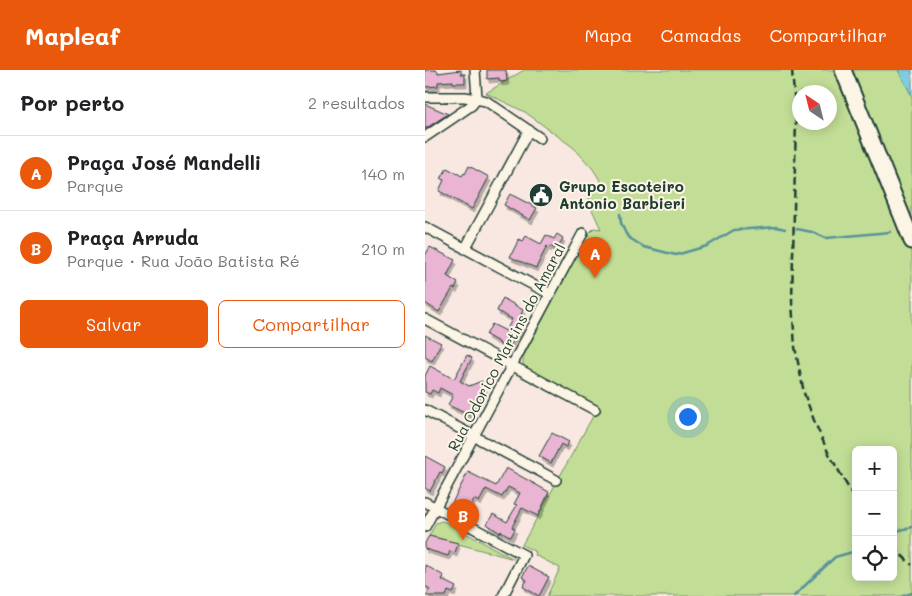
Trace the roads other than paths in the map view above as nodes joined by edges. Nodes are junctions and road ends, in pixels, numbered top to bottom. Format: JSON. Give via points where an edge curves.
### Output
{"nodes":[{"id":1,"x":475,"y":70,"type":"edge"},
{"id":2,"x":843,"y":70,"type":"edge"},
{"id":3,"x":425,"y":97,"type":"edge"},
{"id":4,"x":477,"y":98,"type":"junction"},
{"id":5,"x":529,"y":130,"type":"junction"},
{"id":6,"x":425,"y":136,"type":"edge"},
{"id":7,"x":540,"y":138,"type":"dead end"},
{"id":8,"x":425,"y":227,"type":"edge"},
{"id":9,"x":583,"y":233,"type":"dead end"},
{"id":10,"x":912,"y":241,"type":"edge"},
{"id":11,"x":465,"y":249,"type":"junction"},
{"id":12,"x":550,"y":294,"type":"junction"},
{"id":13,"x":425,"y":319,"type":"edge"},
{"id":14,"x":512,"y":365,"type":"junction"},
{"id":15,"x":425,"y":410,"type":"edge"},
{"id":16,"x":595,"y":410,"type":"dead end"},
{"id":17,"x":474,"y":436,"type":"junction"},
{"id":18,"x":556,"y":480,"type":"dead end"},
{"id":19,"x":425,"y":502,"type":"edge"},
{"id":20,"x":435,"y":507,"type":"junction"},
{"id":21,"x":425,"y":527,"type":"edge"},
{"id":22,"x":503,"y":596,"type":"edge"}],
"edges":[{"from":1,"to":4,"type":"street"},
{"from":2,"to":10,"type":"main road"},
{"from":3,"to":4,"type":"street"},
{"from":4,"to":5,"type":"street"},
{"from":4,"to":6,"type":"street","via":[[471,106]]},
{"from":5,"to":7,"type":"street"},
{"from":5,"to":11,"type":"street"},
{"from":8,"to":11,"type":"street"},
{"from":9,"to":12,"type":"street","name":"Rua Odorico Martins do Amaral"},
{"from":11,"to":12,"type":"street"},
{"from":12,"to":14,"type":"street","name":"Rua Odorico Martins do Amaral"},
{"from":13,"to":14,"type":"street"},
{"from":14,"to":16,"type":"street"},
{"from":14,"to":17,"type":"street","name":"Rua Odorico Martins do Amaral"},
{"from":15,"to":17,"type":"street"},
{"from":17,"to":18,"type":"street"},
{"from":17,"to":20,"type":"street","name":"Rua Odorico Martins do Amaral"},
{"from":19,"to":20,"type":"street"},
{"from":20,"to":21,"type":"street","name":"Rua Odorico Martins do Amaral"},
{"from":20,"to":22,"type":"street","via":[[524,555]]}]}
